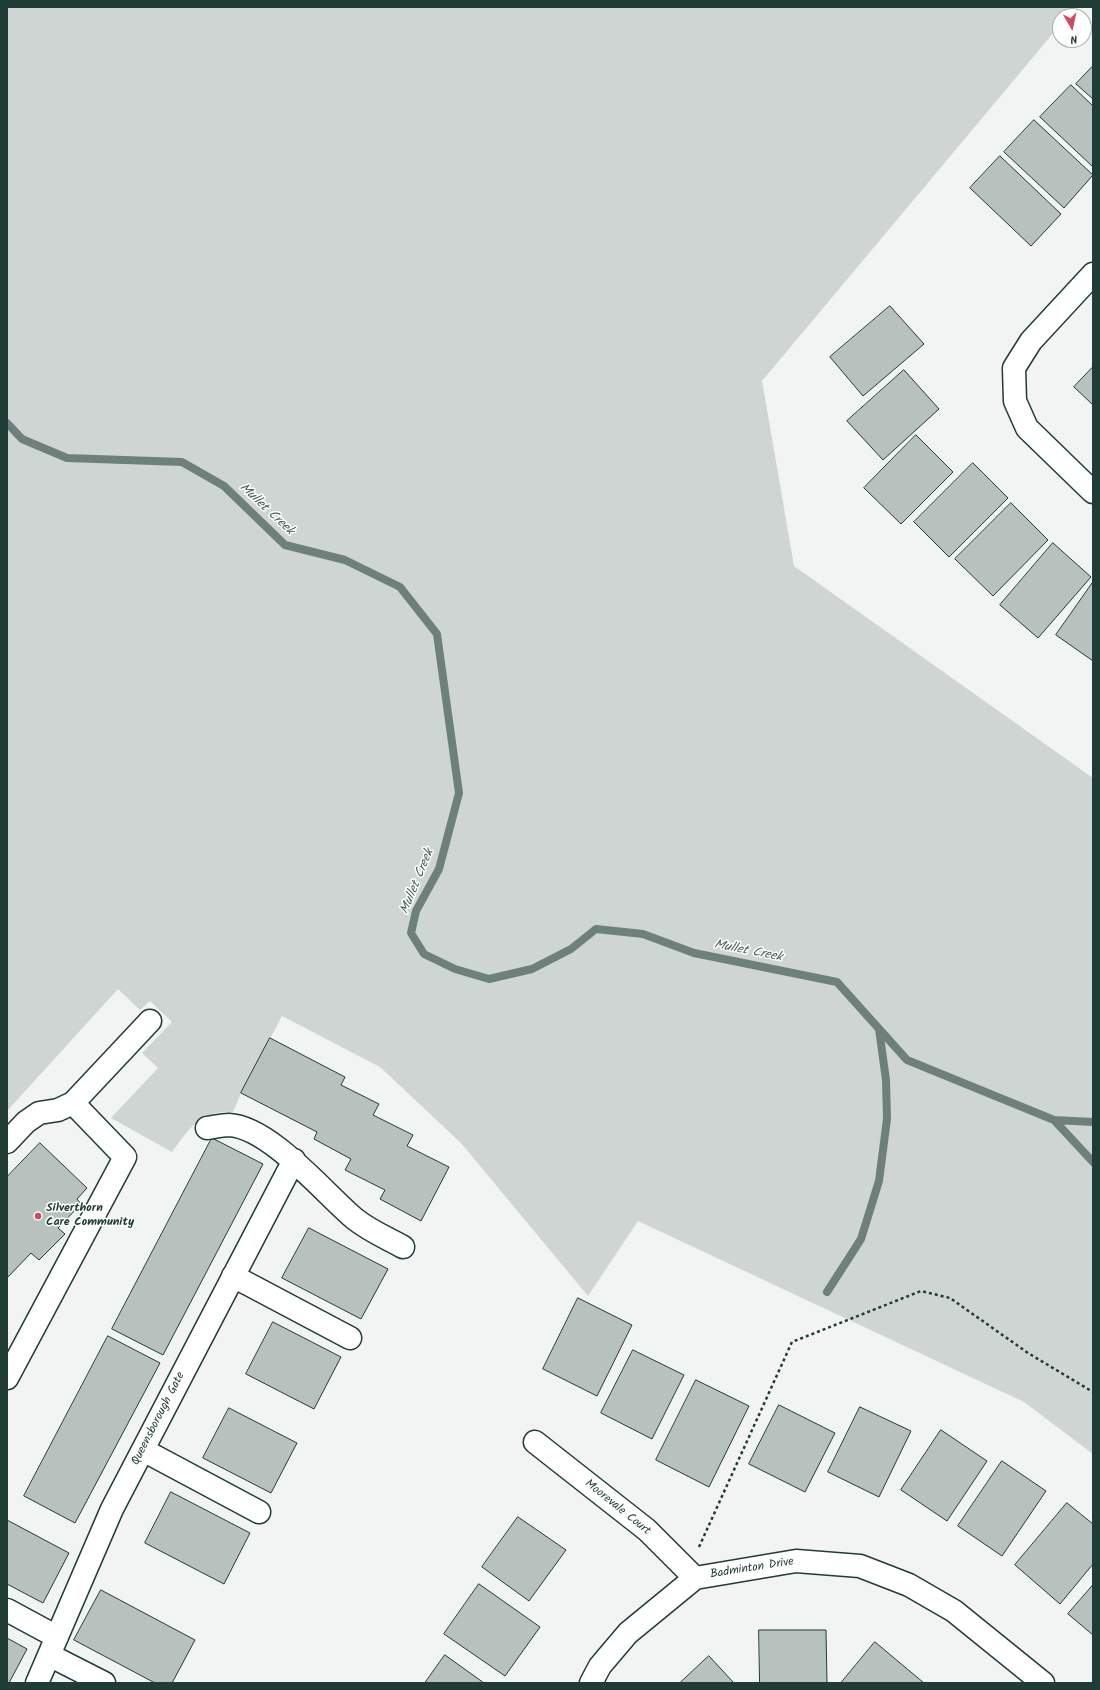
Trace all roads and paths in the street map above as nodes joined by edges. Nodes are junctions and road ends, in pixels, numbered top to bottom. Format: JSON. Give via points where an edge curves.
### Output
{"nodes":[{"id":1,"x":1093,"y":274,"type":"edge"},
{"id":2,"x":1093,"y":492,"type":"edge"},
{"id":3,"x":150,"y":1020,"type":"dead end"},
{"id":4,"x":73,"y":1103,"type":"junction"},
{"id":5,"x":207,"y":1128,"type":"dead end"},
{"id":6,"x":7,"y":1142,"type":"edge"},
{"id":7,"x":294,"y":1160,"type":"junction"},
{"id":8,"x":403,"y":1247,"type":"dead end"},
{"id":9,"x":233,"y":1276,"type":"junction"},
{"id":10,"x":350,"y":1338,"type":"dead end"},
{"id":11,"x":7,"y":1378,"type":"edge"},
{"id":12,"x":1093,"y":1392,"type":"edge"},
{"id":13,"x":535,"y":1442,"type":"dead end"},
{"id":14,"x":143,"y":1450,"type":"junction"},
{"id":15,"x":259,"y":1512,"type":"dead end"},
{"id":16,"x":692,"y":1574,"type":"junction"},
{"id":17,"x":7,"y":1610,"type":"edge"},
{"id":18,"x":53,"y":1646,"type":"junction"},
{"id":19,"x":37,"y":1683,"type":"edge"},
{"id":20,"x":104,"y":1683,"type":"edge"},
{"id":21,"x":591,"y":1683,"type":"edge"},
{"id":22,"x":1042,"y":1683,"type":"edge"}],
"edges":[{"from":1,"to":2,"type":"street","via":[[1031,341],[1014,368],[1015,401],[1027,428]]},
{"from":3,"to":4,"type":"street"},
{"from":4,"to":6,"type":"street","via":[[40,1114],[26,1122]]},
{"from":4,"to":11,"type":"street","via":[[126,1157]]},
{"from":5,"to":7,"type":"street","via":[[230,1125],[248,1130]]},
{"from":7,"to":8,"type":"street","via":[[355,1219]]},
{"from":7,"to":9,"type":"street","name":"Queensborough Gate"},
{"from":9,"to":10,"type":"street"},
{"from":9,"to":14,"type":"street","name":"Queensborough Gate"},
{"from":12,"to":16,"type":"path","via":[[1028,1353],[950,1298],[921,1291],[792,1342]]},
{"from":13,"to":16,"type":"street","name":"Moorevale Court","via":[[647,1530]]},
{"from":14,"to":15,"type":"street"},
{"from":14,"to":18,"type":"street","name":"Queensborough Gate","via":[[112,1509]]},
{"from":16,"to":21,"type":"street","name":"Badminton Drive","via":[[628,1633],[600,1666]]},
{"from":16,"to":22,"type":"street","name":"Badminton Drive","via":[[796,1561],[860,1566],[909,1585],[954,1611]]},
{"from":17,"to":18,"type":"street"},
{"from":18,"to":19,"type":"street","name":"Queensborough Gate"},
{"from":18,"to":20,"type":"street"}]}
